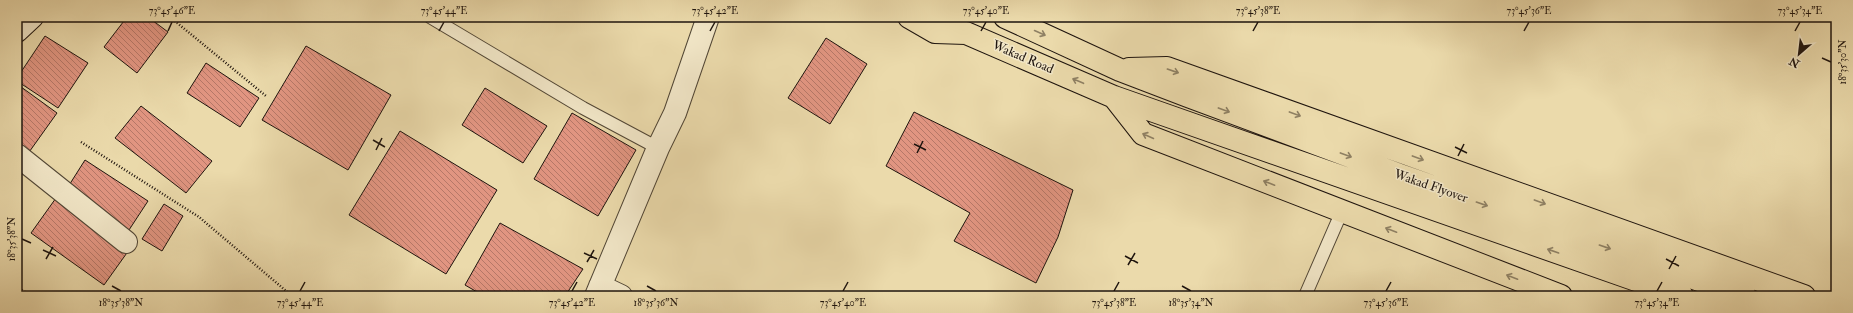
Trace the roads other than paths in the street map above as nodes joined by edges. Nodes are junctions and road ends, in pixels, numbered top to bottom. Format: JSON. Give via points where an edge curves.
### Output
{"nodes":[{"id":1,"x":32,"y":17,"type":"edge"},
{"id":2,"x":430,"y":17,"type":"edge"},
{"id":3,"x":708,"y":17,"type":"edge"},
{"id":4,"x":909,"y":17,"type":"edge"},
{"id":5,"x":942,"y":17,"type":"edge"},
{"id":6,"x":1004,"y":17,"type":"edge"},
{"id":7,"x":17,"y":31,"type":"edge"},
{"id":8,"x":966,"y":33,"type":"junction"},
{"id":9,"x":1120,"y":70,"type":"junction"},
{"id":10,"x":1114,"y":97,"type":"junction"},
{"id":11,"x":658,"y":148,"type":"junction"},
{"id":12,"x":17,"y":155,"type":"edge"},
{"id":13,"x":1342,"y":211,"type":"junction"},
{"id":14,"x":126,"y":242,"type":"dead end"},
{"id":15,"x":598,"y":291,"type":"edge"},
{"id":16,"x":621,"y":296,"type":"edge"},
{"id":17,"x":1305,"y":296,"type":"edge"},
{"id":18,"x":1561,"y":296,"type":"edge"},
{"id":19,"x":1682,"y":296,"type":"edge"},
{"id":20,"x":1745,"y":296,"type":"edge"},
{"id":21,"x":1804,"y":296,"type":"edge"}],
"edges":[{"from":1,"to":7,"type":"street"},
{"from":2,"to":11,"type":"lane","via":[[583,108]]},
{"from":3,"to":11,"type":"street","via":[[675,113]]},
{"from":4,"to":8,"type":"main road","name":"Wakad Road","via":[[935,32]]},
{"from":5,"to":8,"type":"lane"},
{"from":6,"to":9,"type":"main road","one_way":true},
{"from":10,"to":8,"type":"main road","name":"Wakad Road","one_way":true},
{"from":9,"to":20,"type":"main road","name":"Wakad Flyover","one_way":true,"via":[[1400,175]]},
{"from":9,"to":21,"type":"main road","one_way":true,"via":[[1167,68]]},
{"from":13,"to":10,"type":"main road","one_way":true,"via":[[1143,134]]},
{"from":19,"to":10,"type":"main road","name":"Wakad Flyover","one_way":true},
{"from":11,"to":15,"type":"street"},
{"from":12,"to":14,"type":"street"},
{"from":13,"to":17,"type":"lane"},
{"from":18,"to":13,"type":"main road","one_way":true},
{"from":15,"to":16,"type":"street"}]}
